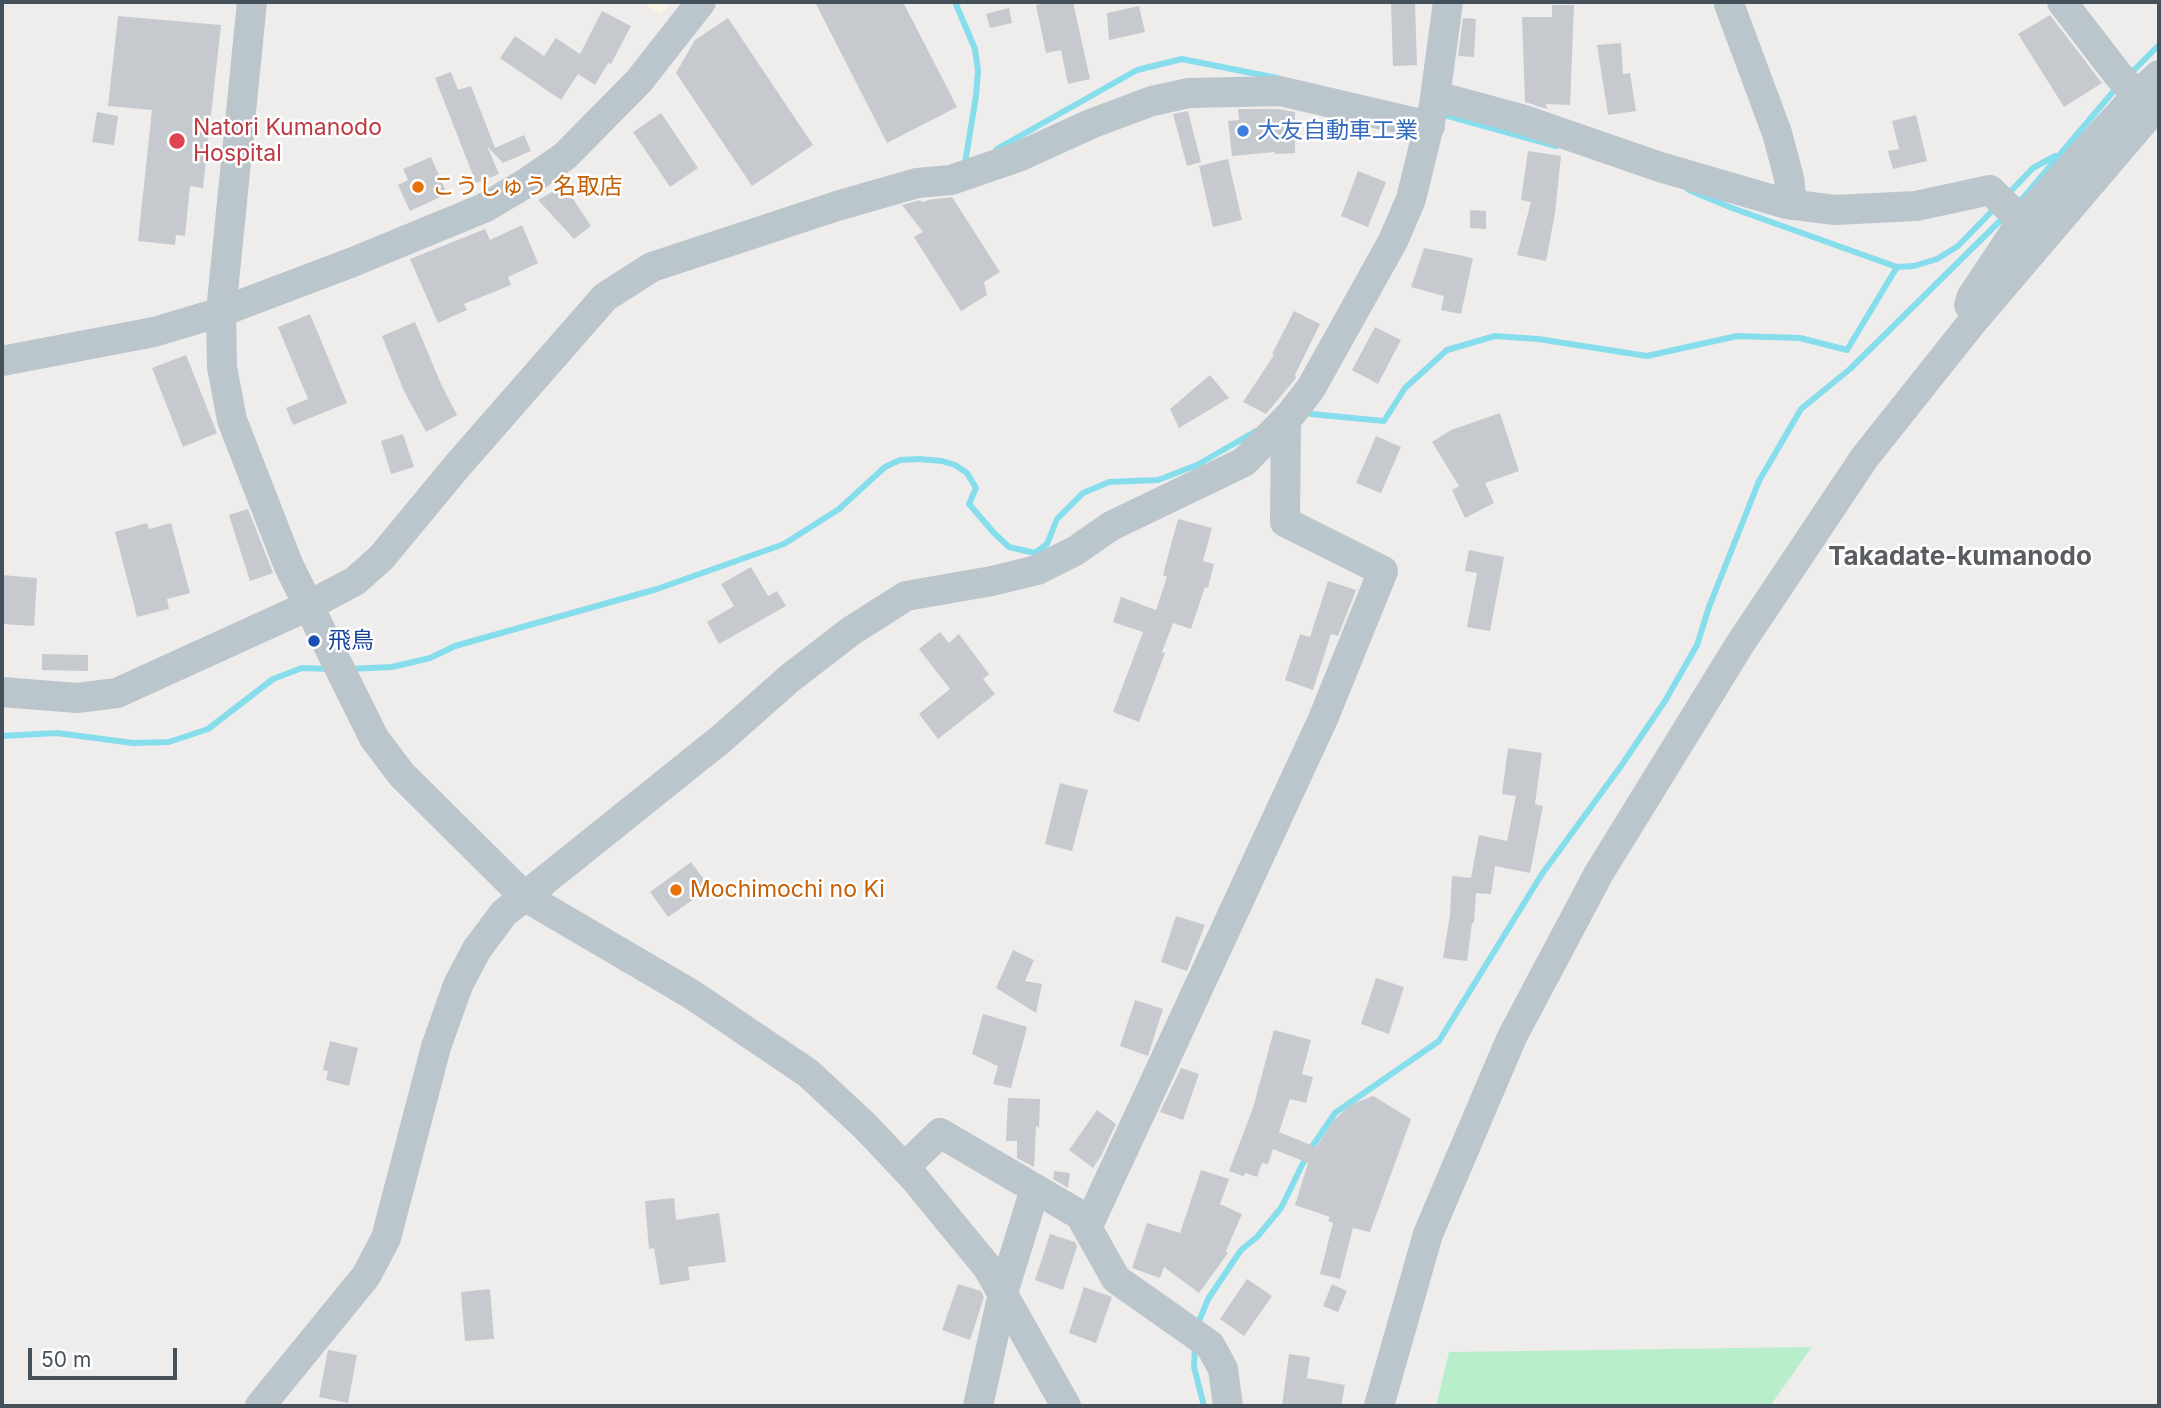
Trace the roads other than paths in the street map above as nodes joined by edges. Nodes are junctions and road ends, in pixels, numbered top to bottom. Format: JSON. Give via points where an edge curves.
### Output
{"nodes":[{"id":1,"x":252,"y":2,"type":"edge"},
{"id":2,"x":701,"y":2,"type":"edge"},
{"id":3,"x":1448,"y":2,"type":"edge"},
{"id":4,"x":2062,"y":2,"type":"edge"},
{"id":5,"x":1729,"y":4,"type":"dead end"},
{"id":6,"x":2159,"y":75,"type":"edge"},
{"id":7,"x":2136,"y":90,"type":"edge"},
{"id":8,"x":1433,"y":112,"type":"junction"},
{"id":9,"x":1792,"y":205,"type":"junction"},
{"id":10,"x":2022,"y":221,"type":"junction"},
{"id":11,"x":221,"y":312,"type":"junction"},
{"id":12,"x":1959,"y":339,"type":"junction"},
{"id":13,"x":2,"y":361,"type":"edge"},
{"id":14,"x":1286,"y":420,"type":"junction"},
{"id":15,"x":304,"y":598,"type":"junction"},
{"id":16,"x":2,"y":692,"type":"edge"},
{"id":17,"x":524,"y":896,"type":"junction"},
{"id":18,"x":905,"y":1167,"type":"junction"},
{"id":19,"x":1035,"y":1189,"type":"junction"},
{"id":20,"x":1087,"y":1228,"type":"junction"},
{"id":21,"x":1003,"y":1293,"type":"junction"},
{"id":22,"x":260,"y":1406,"type":"edge"},
{"id":23,"x":978,"y":1406,"type":"edge"},
{"id":24,"x":1066,"y":1406,"type":"edge"},
{"id":25,"x":1228,"y":1406,"type":"edge"},
{"id":26,"x":1379,"y":1406,"type":"edge"}],
"edges":[{"from":1,"to":11,"type":"street"},
{"from":2,"to":11,"type":"street","via":[[639,80],[565,156],[526,183],[484,208]]},
{"from":3,"to":8,"type":"street"},
{"from":4,"to":7,"type":"street"},
{"from":5,"to":9,"type":"street","via":[[1777,133]]},
{"from":6,"to":7,"type":"street"},
{"from":7,"to":10,"type":"street"},
{"from":7,"to":12,"type":"street"},
{"from":8,"to":9,"type":"street","via":[[1521,119],[1660,167]]},
{"from":8,"to":14,"type":"street","via":[[1411,199],[1393,241],[1311,388]]},
{"from":8,"to":15,"type":"street","via":[[1280,91],[1189,93],[1152,101],[951,180],[917,183],[850,202],[652,267],[605,297],[381,558],[355,581]]},
{"from":9,"to":10,"type":"street","via":[[1835,209],[1930,203],[1990,190]]},
{"from":10,"to":12,"type":"street","via":[[1972,296]]},
{"from":11,"to":13,"type":"street","via":[[154,332]]},
{"from":11,"to":15,"type":"street","via":[[222,367],[232,420]]},
{"from":12,"to":26,"type":"street","via":[[1865,457],[1740,644],[1599,873],[1512,1037],[1428,1234]]},
{"from":14,"to":17,"type":"street","via":[[1244,462],[1111,526],[1037,570],[906,596],[790,678]]},
{"from":14,"to":20,"type":"street","via":[[1285,522],[1383,571],[1323,719]]},
{"from":15,"to":16,"type":"street","via":[[117,693],[77,698]]},
{"from":15,"to":17,"type":"street","via":[[374,738],[402,775]]},
{"from":17,"to":18,"type":"street","via":[[691,995],[808,1073]]},
{"from":17,"to":22,"type":"street","via":[[504,913],[477,949],[458,985],[436,1047],[386,1238],[366,1276]]},
{"from":18,"to":19,"type":"street","via":[[940,1133]]},
{"from":18,"to":21,"type":"street","via":[[988,1268]]},
{"from":19,"to":20,"type":"street","via":[[1080,1215]]},
{"from":19,"to":21,"type":"street"},
{"from":20,"to":25,"type":"street","via":[[1116,1279],[1210,1345],[1223,1369]]},
{"from":21,"to":23,"type":"street"},
{"from":21,"to":24,"type":"street"}]}
